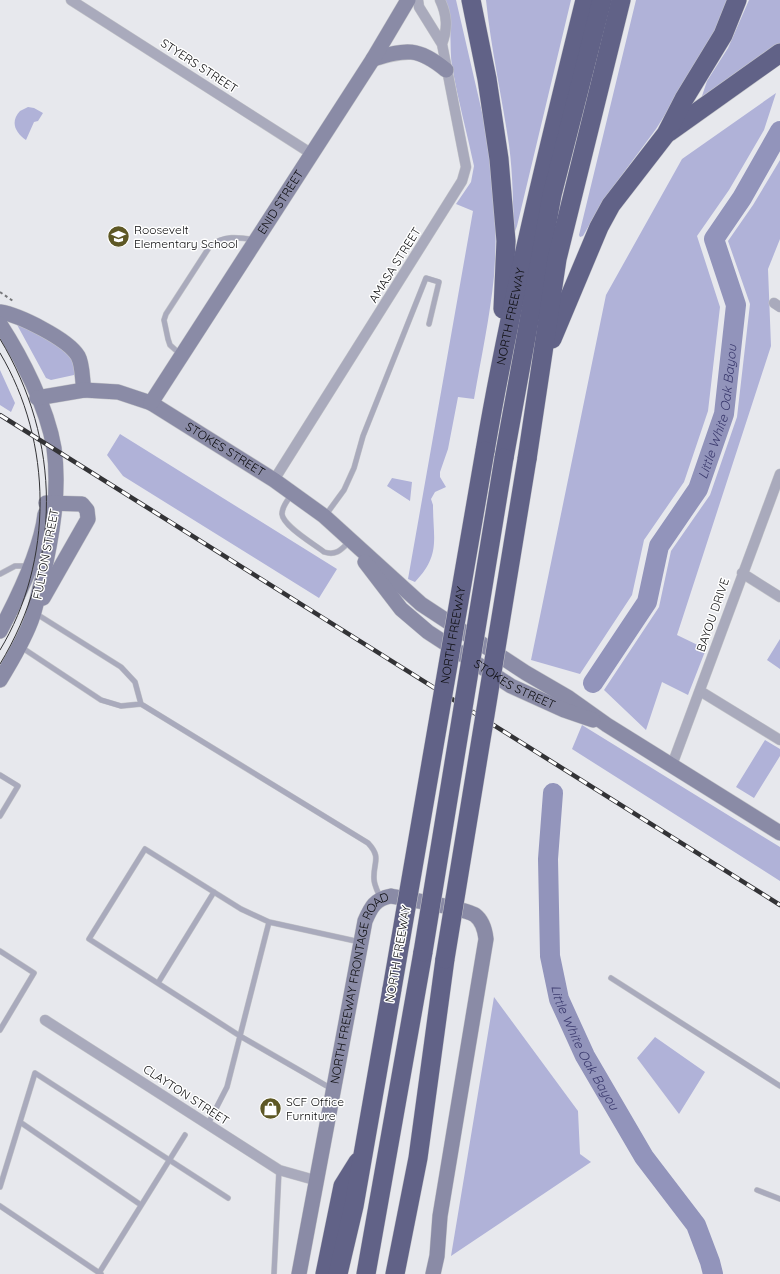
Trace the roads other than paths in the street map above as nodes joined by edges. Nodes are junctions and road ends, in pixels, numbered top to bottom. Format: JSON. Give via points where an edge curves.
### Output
{"nodes":[{"id":1,"x":71,"y":0,"type":"edge"},
{"id":2,"x":408,"y":0,"type":"edge"},
{"id":3,"x":418,"y":0,"type":"edge"},
{"id":4,"x":440,"y":0,"type":"edge"},
{"id":5,"x":471,"y":0,"type":"edge"},
{"id":6,"x":585,"y":0,"type":"edge"},
{"id":7,"x":602,"y":0,"type":"edge"},
{"id":8,"x":622,"y":0,"type":"edge"},
{"id":9,"x":737,"y":0,"type":"edge"},
{"id":10,"x":442,"y":44,"type":"junction"},
{"id":11,"x":780,"y":53,"type":"edge"},
{"id":12,"x":373,"y":59,"type":"junction"},
{"id":13,"x":446,"y":70,"type":"junction"},
{"id":14,"x":666,"y":134,"type":"junction"},
{"id":15,"x":312,"y":154,"type":"junction"},
{"id":16,"x":256,"y":240,"type":"junction"},
{"id":17,"x":0,"y":312,"type":"edge"},
{"id":18,"x":0,"y":324,"type":"edge"},
{"id":19,"x":429,"y":324,"type":"dead end"},
{"id":20,"x":183,"y":356,"type":"junction"},
{"id":21,"x":500,"y":362,"type":"junction"},
{"id":22,"x":542,"y":362,"type":"junction"},
{"id":23,"x":84,"y":390,"type":"junction"},
{"id":24,"x":38,"y":398,"type":"junction"},
{"id":25,"x":151,"y":403,"type":"junction"},
{"id":26,"x":780,"y":474,"type":"edge"},
{"id":27,"x":274,"y":480,"type":"junction"},
{"id":28,"x":293,"y":493,"type":"junction"},
{"id":29,"x":51,"y":503,"type":"junction"},
{"id":30,"x":324,"y":516,"type":"junction"},
{"id":31,"x":350,"y":540,"type":"junction"},
{"id":32,"x":30,"y":566,"type":"junction"},
{"id":33,"x":742,"y":573,"type":"junction"},
{"id":34,"x":0,"y":574,"type":"edge"},
{"id":35,"x":780,"y":597,"type":"edge"},
{"id":36,"x":34,"y":612,"type":"junction"},
{"id":37,"x":0,"y":631,"type":"edge"},
{"id":38,"x":19,"y":646,"type":"junction"},
{"id":39,"x":0,"y":680,"type":"edge"},
{"id":40,"x":700,"y":691,"type":"junction"},
{"id":41,"x":142,"y":704,"type":"junction"},
{"id":42,"x":780,"y":740,"type":"edge"},
{"id":43,"x":672,"y":765,"type":"junction"},
{"id":44,"x":0,"y":775,"type":"edge"},
{"id":45,"x":0,"y":816,"type":"edge"},
{"id":46,"x":780,"y":834,"type":"edge"},
{"id":47,"x":214,"y":892,"type":"junction"},
{"id":48,"x":380,"y":898,"type":"junction"},
{"id":49,"x":269,"y":922,"type":"junction"},
{"id":50,"x":360,"y":942,"type":"junction"},
{"id":51,"x":0,"y":951,"type":"edge"},
{"id":52,"x":611,"y":978,"type":"dead end"},
{"id":53,"x":158,"y":983,"type":"junction"},
{"id":54,"x":45,"y":1020,"type":"dead end"},
{"id":55,"x":0,"y":1030,"type":"edge"},
{"id":56,"x":240,"y":1036,"type":"junction"},
{"id":57,"x":780,"y":1086,"type":"edge"},
{"id":58,"x":335,"y":1090,"type":"junction"},
{"id":59,"x":20,"y":1122,"type":"junction"},
{"id":60,"x":208,"y":1124,"type":"junction"},
{"id":61,"x":184,"y":1136,"type":"dead end"},
{"id":62,"x":363,"y":1154,"type":"junction"},
{"id":63,"x":418,"y":1158,"type":"junction"},
{"id":64,"x":169,"y":1160,"type":"junction"},
{"id":65,"x":279,"y":1170,"type":"junction"},
{"id":66,"x":318,"y":1181,"type":"junction"},
{"id":67,"x":0,"y":1187,"type":"edge"},
{"id":68,"x":757,"y":1190,"type":"dead end"},
{"id":69,"x":228,"y":1198,"type":"dead end"},
{"id":70,"x":780,"y":1199,"type":"edge"},
{"id":71,"x":141,"y":1205,"type":"junction"},
{"id":72,"x":0,"y":1206,"type":"edge"},
{"id":73,"x":100,"y":1273,"type":"edge"},
{"id":74,"x":274,"y":1274,"type":"edge"},
{"id":75,"x":299,"y":1274,"type":"edge"},
{"id":76,"x":325,"y":1274,"type":"edge"},
{"id":77,"x":338,"y":1274,"type":"edge"},
{"id":78,"x":366,"y":1274,"type":"edge"},
{"id":79,"x":395,"y":1274,"type":"edge"},
{"id":80,"x":405,"y":1274,"type":"edge"},
{"id":81,"x":432,"y":1274,"type":"edge"}],
"edges":[{"from":1,"to":15,"type":"street","name":"STYERS STREET"},
{"from":2,"to":12,"type":"street","name":"ENID STREET"},
{"from":3,"to":10,"type":"street","name":"AMASA STREET","via":[[419,7]]},
{"from":4,"to":10,"type":"street","name":"AMASA STREET","via":[[446,22]]},
{"from":5,"to":21,"type":"highway","via":[[500,159],[506,241]]},
{"from":6,"to":21,"type":"highway","name":"NORTH FREEWAY","via":[[539,186]]},
{"from":7,"to":78,"type":"highway","name":"NORTH FREEWAY","bridge":true,"via":[[552,195],[504,458],[423,952]]},
{"from":8,"to":22,"type":"highway","via":[[557,259]]},
{"from":9,"to":14,"type":"highway","via":[[723,35]]},
{"from":10,"to":13,"type":"street","name":"AMASA STREET"},
{"from":11,"to":14,"type":"highway"},
{"from":12,"to":13,"type":"street","via":[[408,51],[432,58]]},
{"from":12,"to":15,"type":"street","name":"ENID STREET"},
{"from":13,"to":27,"type":"street","name":"AMASA STREET","via":[[466,167],[462,181]]},
{"from":14,"to":22,"type":"highway","via":[[608,210]]},
{"from":15,"to":16,"type":"street","name":"ENID STREET"},
{"from":16,"to":20,"type":"street","name":"ENID STREET"},
{"from":16,"to":20,"type":"lane","via":[[238,237],[218,240],[210,246],[170,308],[164,320],[168,339],[170,345]]},
{"from":17,"to":23,"type":"street","via":[[28,321],[71,348],[78,357]]},
{"from":18,"to":24,"type":"street","name":"FULTON STREET","via":[[19,354]]},
{"from":19,"to":30,"type":"lane","via":[[439,282],[426,278],[363,436],[354,468],[344,490]]},
{"from":20,"to":25,"type":"street","name":"ENID STREET"},
{"from":21,"to":62,"type":"highway","name":"NORTH FREEWAY","bridge":true},
{"from":22,"to":63,"type":"highway","bridge":true,"via":[[445,958]]},
{"from":23,"to":24,"type":"street","name":"STOKES STREET"},
{"from":23,"to":25,"type":"street","name":"STOKES STREET","via":[[118,392]]},
{"from":24,"to":29,"type":"street","name":"FULTON STREET","via":[[54,448]]},
{"from":25,"to":27,"type":"street","name":"STOKES STREET"},
{"from":26,"to":33,"type":"street","name":"BAYOU DRIVE"},
{"from":27,"to":28,"type":"street","name":"STOKES STREET"},
{"from":28,"to":30,"type":"street","name":"STOKES STREET"},
{"from":28,"to":31,"type":"lane","via":[[282,514],[286,524],[324,552],[331,554],[339,552]]},
{"from":29,"to":32,"type":"street","name":"FULTON STREET"},
{"from":29,"to":36,"type":"street","name":"FULTON STREET","via":[[46,564]]},
{"from":29,"to":36,"type":"street","via":[[82,504],[87,510],[88,518]]},
{"from":30,"to":31,"type":"street","name":"STOKES STREET"},
{"from":31,"to":43,"type":"street","name":"STOKES STREET","via":[[421,604]]},
{"from":32,"to":34,"type":"lane","via":[[15,566]]},
{"from":32,"to":37,"type":"street","name":"FULTON STREET"},
{"from":33,"to":35,"type":"street"},
{"from":33,"to":40,"type":"street","name":"BAYOU DRIVE"},
{"from":36,"to":38,"type":"street","name":"FULTON STREET"},
{"from":36,"to":41,"type":"lane","via":[[121,667],[135,682]]},
{"from":38,"to":39,"type":"street","name":"FULTON STREET"},
{"from":38,"to":41,"type":"lane","via":[[101,700],[122,706]]},
{"from":40,"to":42,"type":"street"},
{"from":40,"to":43,"type":"street","name":"BAYOU DRIVE"},
{"from":41,"to":48,"type":"lane","via":[[368,843],[375,850],[377,858],[374,879]]},
{"from":43,"to":46,"type":"street","name":"STOKES STREET"},
{"from":44,"to":45,"type":"lane","via":[[18,786]]},
{"from":47,"to":49,"type":"lane"},
{"from":47,"to":53,"type":"lane"},
{"from":47,"to":53,"type":"lane","via":[[145,849],[89,939]]},
{"from":48,"to":50,"type":"street","name":"NORTH FREEWAY FRONTAGE ROAD","via":[[367,916]]},
{"from":48,"to":81,"type":"street","name":"NORTH FREEWAY FRONTAGE ROAD","via":[[391,896],[470,912],[485,928],[486,939]]},
{"from":49,"to":50,"type":"lane"},
{"from":49,"to":56,"type":"lane"},
{"from":50,"to":58,"type":"street","name":"NORTH FREEWAY FRONTAGE ROAD"},
{"from":51,"to":55,"type":"lane","via":[[34,973]]},
{"from":52,"to":57,"type":"lane"},
{"from":53,"to":56,"type":"lane"},
{"from":54,"to":60,"type":"street","name":"CLAYTON STREET"},
{"from":56,"to":58,"type":"lane"},
{"from":56,"to":60,"type":"lane","via":[[227,1087]]},
{"from":58,"to":66,"type":"street","name":"NORTH FREEWAY FRONTAGE ROAD"},
{"from":59,"to":64,"type":"lane","via":[[35,1073]]},
{"from":59,"to":67,"type":"lane"},
{"from":59,"to":71,"type":"lane"},
{"from":60,"to":65,"type":"street","name":"CLAYTON STREET"},
{"from":61,"to":64,"type":"lane"},
{"from":62,"to":76,"type":"highway","via":[[343,1186]]},
{"from":62,"to":77,"type":"highway","name":"NORTH FREEWAY"},
{"from":63,"to":79,"type":"highway"},
{"from":63,"to":80,"type":"highway"},
{"from":64,"to":69,"type":"lane"},
{"from":64,"to":71,"type":"lane"},
{"from":65,"to":66,"type":"street","name":"CLAYTON STREET"},
{"from":65,"to":74,"type":"lane"},
{"from":66,"to":75,"type":"street","name":"NORTH FREEWAY FRONTAGE ROAD"},
{"from":68,"to":70,"type":"lane"},
{"from":71,"to":73,"type":"lane"},
{"from":72,"to":73,"type":"lane"}]}
